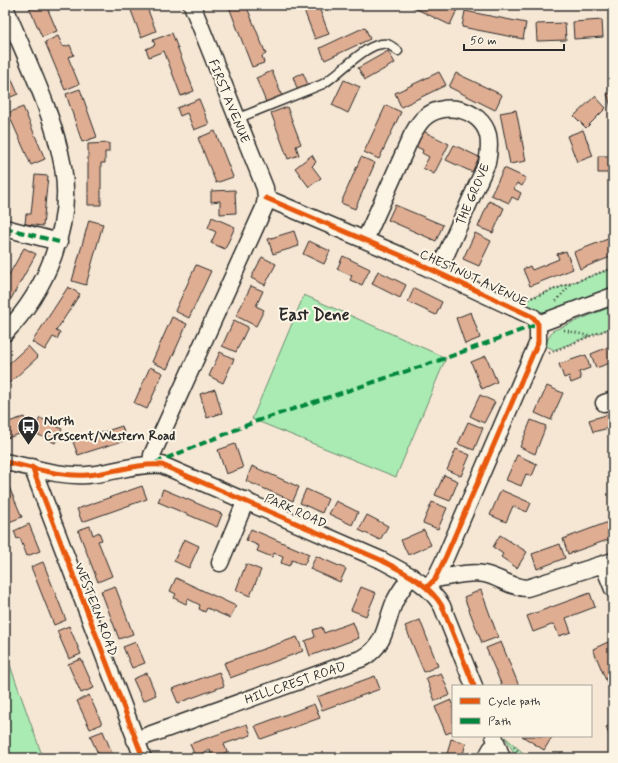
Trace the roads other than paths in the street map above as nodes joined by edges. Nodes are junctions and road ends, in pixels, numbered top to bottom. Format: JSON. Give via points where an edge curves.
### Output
{"nodes":[{"id":1,"x":192,"y":5,"type":"edge"},
{"id":2,"x":5,"y":7,"type":"edge"},
{"id":3,"x":398,"y":51,"type":"dead end"},
{"id":4,"x":236,"y":119,"type":"junction"},
{"id":5,"x":266,"y":198,"type":"junction"},
{"id":6,"x":5,"y":228,"type":"edge"},
{"id":7,"x":364,"y":240,"type":"junction"},
{"id":8,"x":59,"y":242,"type":"junction"},
{"id":9,"x":438,"y":272,"type":"junction"},
{"id":10,"x":613,"y":296,"type":"edge"},
{"id":11,"x":538,"y":324,"type":"junction"},
{"id":12,"x":5,"y":333,"type":"edge"},
{"id":13,"x":5,"y":462,"type":"edge"},
{"id":14,"x":151,"y":464,"type":"junction"},
{"id":15,"x":32,"y":467,"type":"junction"},
{"id":16,"x":246,"y":500,"type":"junction"},
{"id":17,"x":220,"y":563,"type":"dead end"},
{"id":18,"x":608,"y":563,"type":"edge"},
{"id":19,"x":411,"y":576,"type":"junction"},
{"id":20,"x":431,"y":583,"type":"junction"},
{"id":21,"x":613,"y":589,"type":"edge"},
{"id":22,"x":474,"y":685,"type":"edge"},
{"id":23,"x":135,"y":740,"type":"junction"},
{"id":24,"x":497,"y":746,"type":"edge"},
{"id":25,"x":143,"y":758,"type":"edge"},
{"id":26,"x":486,"y":758,"type":"edge"}],
"edges":[{"from":1,"to":4,"type":"street","name":"FIRST AVENUE"},
{"from":2,"to":8,"type":"street","via":[[44,104],[59,150],[65,191]]},
{"from":3,"to":4,"type":"lane","via":[[389,44],[381,44],[361,54],[324,84]]},
{"from":4,"to":5,"type":"street","name":"FIRST AVENUE","via":[[265,188]]},
{"from":5,"to":7,"type":"street","name":"CHESTNUT AVENUE"},
{"from":5,"to":14,"type":"street","via":[[264,208],[152,455]]},
{"from":6,"to":8,"type":"street"},
{"from":7,"to":9,"type":"street","name":"CHESTNUT AVENUE"},
{"from":7,"to":9,"type":"street","name":"THE GROVE","via":[[412,135],[423,119],[436,111],[449,108],[472,114],[482,123],[488,134],[490,148],[486,163]]},
{"from":8,"to":12,"type":"street","via":[[51,266],[40,286]]},
{"from":9,"to":11,"type":"street","name":"CHESTNUT AVENUE","via":[[533,317]]},
{"from":10,"to":11,"type":"street"},
{"from":11,"to":20,"type":"street","via":[[538,342],[446,556]]},
{"from":13,"to":15,"type":"street"},
{"from":14,"to":15,"type":"street","via":[[84,475]]},
{"from":14,"to":16,"type":"street","name":"PARK ROAD","via":[[162,465]]},
{"from":15,"to":23,"type":"street","name":"WESTERN ROAD"},
{"from":16,"to":17,"type":"street"},
{"from":16,"to":19,"type":"street","name":"PARK ROAD","via":[[367,553]]},
{"from":18,"to":20,"type":"street","via":[[528,588],[520,588],[484,574],[473,573]]},
{"from":18,"to":21,"type":"street"},
{"from":19,"to":20,"type":"street","name":"PARK ROAD"},
{"from":19,"to":23,"type":"street","name":"HILLCREST ROAD","via":[[394,602],[378,646],[368,656]]},
{"from":20,"to":22,"type":"street","name":"PARK ROAD"},
{"from":23,"to":25,"type":"street","name":"WESTERN ROAD"},
{"from":24,"to":26,"type":"street","via":[[487,753]]}]}
